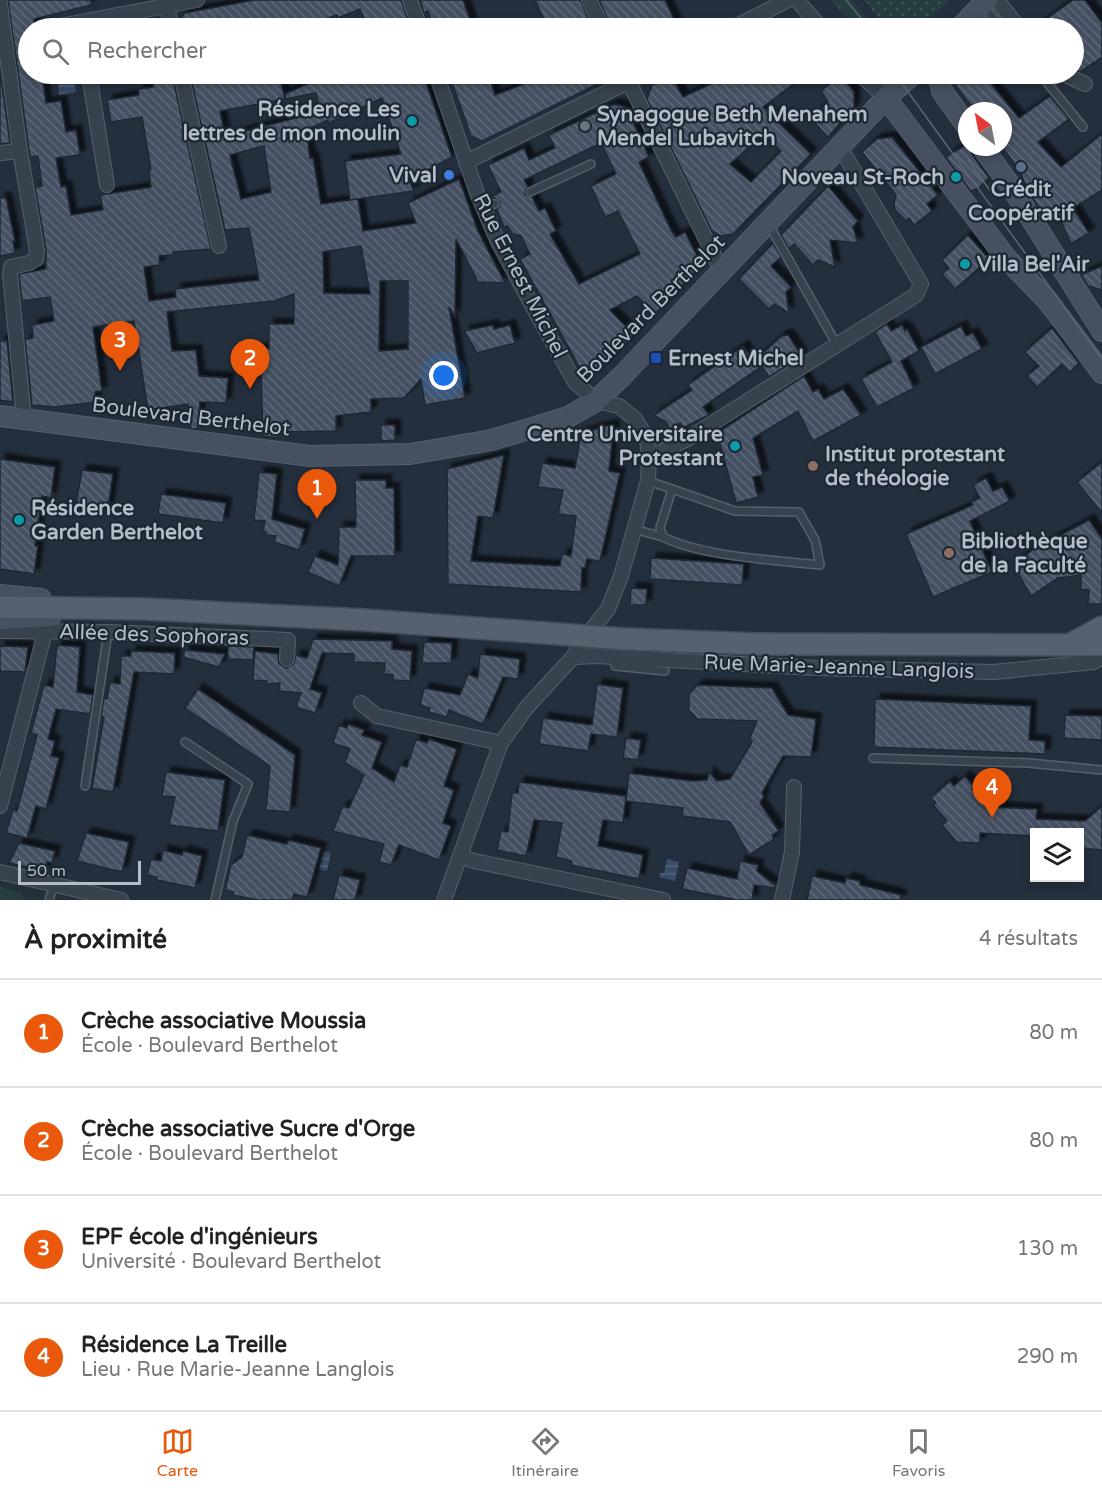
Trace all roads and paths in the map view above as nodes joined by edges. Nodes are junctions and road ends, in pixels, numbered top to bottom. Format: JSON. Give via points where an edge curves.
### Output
{"nodes":[{"id":1,"x":197,"y":0,"type":"edge"},
{"id":2,"x":410,"y":0,"type":"edge"},
{"id":3,"x":589,"y":0,"type":"edge"},
{"id":4,"x":788,"y":0,"type":"edge"},
{"id":5,"x":797,"y":0,"type":"edge"},
{"id":6,"x":989,"y":2,"type":"edge"},
{"id":7,"x":0,"y":3,"type":"edge"},
{"id":8,"x":166,"y":3,"type":"edge"},
{"id":9,"x":111,"y":18,"type":"edge"},
{"id":10,"x":169,"y":18,"type":"edge"},
{"id":11,"x":416,"y":18,"type":"edge"},
{"id":12,"x":598,"y":18,"type":"edge"},
{"id":13,"x":753,"y":18,"type":"edge"},
{"id":14,"x":812,"y":18,"type":"edge"},
{"id":15,"x":971,"y":18,"type":"edge"},
{"id":16,"x":998,"y":18,"type":"edge"},
{"id":17,"x":1007,"y":18,"type":"edge"},
{"id":18,"x":91,"y":84,"type":"edge"},
{"id":19,"x":183,"y":84,"type":"edge"},
{"id":20,"x":439,"y":84,"type":"edge"},
{"id":21,"x":614,"y":84,"type":"edge"},
{"id":22,"x":630,"y":84,"type":"edge"},
{"id":23,"x":870,"y":84,"type":"edge"},
{"id":24,"x":902,"y":84,"type":"edge"},
{"id":25,"x":925,"y":84,"type":"edge"},
{"id":26,"x":938,"y":84,"type":"edge"},
{"id":27,"x":941,"y":84,"type":"edge"},
{"id":28,"x":1048,"y":84,"type":"edge"},
{"id":29,"x":886,"y":99,"type":"junction"},
{"id":30,"x":958,"y":111,"type":"edge"},
{"id":31,"x":1083,"y":127,"type":"dead end"},
{"id":32,"x":840,"y":147,"type":"junction"},
{"id":33,"x":20,"y":151,"type":"junction"},
{"id":34,"x":0,"y":153,"type":"edge"},
{"id":35,"x":989,"y":156,"type":"edge"},
{"id":36,"x":466,"y":162,"type":"junction"},
{"id":37,"x":591,"y":164,"type":"dead end"},
{"id":38,"x":107,"y":185,"type":"dead end"},
{"id":39,"x":530,"y":192,"type":"dead end"},
{"id":40,"x":768,"y":223,"type":"junction"},
{"id":41,"x":219,"y":246,"type":"dead end"},
{"id":42,"x":722,"y":272,"type":"junction"},
{"id":43,"x":1095,"y":312,"type":"edge"},
{"id":44,"x":1102,"y":331,"type":"edge"},
{"id":45,"x":837,"y":345,"type":"junction"},
{"id":46,"x":1102,"y":373,"type":"edge"},
{"id":47,"x":596,"y":401,"type":"junction"},
{"id":48,"x":0,"y":416,"type":"edge"},
{"id":49,"x":26,"y":419,"type":"junction"},
{"id":50,"x":649,"y":458,"type":"junction"},
{"id":51,"x":648,"y":481,"type":"junction"},
{"id":52,"x":672,"y":489,"type":"junction"},
{"id":53,"x":634,"y":529,"type":"junction"},
{"id":54,"x":663,"y":537,"type":"junction"},
{"id":55,"x":0,"y":595,"type":"edge"},
{"id":56,"x":0,"y":607,"type":"edge"},
{"id":57,"x":145,"y":609,"type":"junction"},
{"id":58,"x":0,"y":619,"type":"edge"},
{"id":59,"x":1102,"y":627,"type":"edge"},
{"id":60,"x":0,"y":631,"type":"edge"},
{"id":61,"x":45,"y":632,"type":"junction"},
{"id":62,"x":108,"y":632,"type":"junction"},
{"id":63,"x":1069,"y":645,"type":"junction"},
{"id":64,"x":1102,"y":645,"type":"edge"},
{"id":65,"x":573,"y":657,"type":"junction"},
{"id":66,"x":1102,"y":657,"type":"edge"},
{"id":67,"x":614,"y":658,"type":"junction"},
{"id":68,"x":287,"y":659,"type":"dead end"},
{"id":69,"x":665,"y":671,"type":"dead end"},
{"id":70,"x":361,"y":703,"type":"dead end"},
{"id":71,"x":185,"y":742,"type":"dead end"},
{"id":72,"x":501,"y":743,"type":"junction"},
{"id":73,"x":873,"y":758,"type":"dead end"},
{"id":74,"x":1102,"y":770,"type":"edge"},
{"id":75,"x":85,"y":786,"type":"dead end"},
{"id":76,"x":794,"y":787,"type":"dead end"},
{"id":77,"x":0,"y":806,"type":"edge"},
{"id":78,"x":460,"y":856,"type":"junction"},
{"id":79,"x":0,"y":872,"type":"edge"},
{"id":80,"x":54,"y":885,"type":"junction"},
{"id":81,"x":617,"y":895,"type":"edge"},
{"id":82,"x":49,"y":900,"type":"edge"},
{"id":83,"x":121,"y":900,"type":"edge"},
{"id":84,"x":214,"y":900,"type":"edge"},
{"id":85,"x":444,"y":900,"type":"edge"},
{"id":86,"x":663,"y":900,"type":"edge"},
{"id":87,"x":782,"y":900,"type":"edge"}],
"edges":[{"from":1,"to":8,"type":"street"},
{"from":2,"to":11,"type":"street"},
{"from":3,"to":12,"type":"street"},
{"from":4,"to":13,"type":"street"},
{"from":5,"to":14,"type":"street"},
{"from":6,"to":15,"type":"main road"},
{"from":6,"to":16,"type":"lane"},
{"from":6,"to":17,"type":"street"},
{"from":7,"to":33,"type":"street"},
{"from":8,"to":9,"type":"street"},
{"from":8,"to":10,"type":"street"},
{"from":18,"to":38,"type":"street"},
{"from":19,"to":41,"type":"street"},
{"from":20,"to":36,"type":"street","name":"Rue Ernest Michel"},
{"from":21,"to":36,"type":"street"},
{"from":22,"to":42,"type":"street"},
{"from":23,"to":29,"type":"street"},
{"from":24,"to":29,"type":"main road","name":"Boulevard Berthelot"},
{"from":25,"to":26,"type":"main road","via":[[934,90]]},
{"from":27,"to":30,"type":"main road"},
{"from":28,"to":31,"type":"lane"},
{"from":29,"to":32,"type":"main road","name":"Boulevard Berthelot"},
{"from":29,"to":46,"type":"main road","via":[[1006,258],[1047,300]]},
{"from":32,"to":40,"type":"main road","name":"Boulevard Berthelot"},
{"from":32,"to":45,"type":"street","via":[[921,284],[916,295]]},
{"from":33,"to":34,"type":"street"},
{"from":33,"to":49,"type":"street","via":[[37,250],[36,259],[11,267],[10,274]]},
{"from":35,"to":43,"type":"main road"},
{"from":36,"to":47,"type":"street","name":"Rue Ernest Michel","via":[[488,204],[498,242],[575,381]]},
{"from":37,"to":39,"type":"lane"},
{"from":40,"to":42,"type":"main road","name":"Boulevard Berthelot"},
{"from":40,"to":45,"type":"lane"},
{"from":42,"to":47,"type":"main road","name":"Boulevard Berthelot"},
{"from":43,"to":44,"type":"main road"},
{"from":45,"to":50,"type":"street","via":[[689,438]]},
{"from":47,"to":49,"type":"main road","name":"Boulevard Berthelot","via":[[567,417],[492,440],[410,454],[366,456],[310,456]]},
{"from":47,"to":50,"type":"street","via":[[619,406],[635,420],[647,438]]},
{"from":48,"to":49,"type":"main road","name":"Boulevard Berthelot"},
{"from":50,"to":51,"type":"street"},
{"from":51,"to":52,"type":"lane"},
{"from":51,"to":53,"type":"street"},
{"from":52,"to":54,"type":"lane","via":[[660,528]]},
{"from":52,"to":54,"type":"lane","via":[[735,511],[799,512],[815,540],[820,565],[705,550]]},
{"from":53,"to":54,"type":"lane"},
{"from":53,"to":65,"type":"street","via":[[608,609]]},
{"from":55,"to":57,"type":"main road"},
{"from":56,"to":57,"type":"main road"},
{"from":57,"to":58,"type":"main road"},
{"from":57,"to":63,"type":"main road","bridge":true,"via":[[624,639],[759,644]]},
{"from":59,"to":63,"type":"main road"},
{"from":60,"to":61,"type":"street","name":"Allée des Sophoras"},
{"from":61,"to":62,"type":"street","name":"Allée des Sophoras"},
{"from":61,"to":77,"type":"street"},
{"from":62,"to":68,"type":"street","name":"Allée des Sophoras","via":[[288,640]]},
{"from":62,"to":75,"type":"lane"},
{"from":63,"to":64,"type":"main road"},
{"from":65,"to":67,"type":"street","name":"Rue Marie-Jeanne Langlois"},
{"from":65,"to":72,"type":"street","via":[[527,707]]},
{"from":66,"to":67,"type":"street","name":"Rue Marie-Jeanne Langlois","via":[[1094,662],[994,672]]},
{"from":67,"to":69,"type":"lane","via":[[615,666]]},
{"from":70,"to":72,"type":"street","via":[[376,716]]},
{"from":71,"to":84,"type":"lane","via":[[248,784],[233,821]]},
{"from":72,"to":78,"type":"street"},
{"from":73,"to":74,"type":"lane","via":[[1029,763]]},
{"from":76,"to":87,"type":"street","via":[[792,852]]},
{"from":78,"to":81,"type":"street"},
{"from":78,"to":85,"type":"street"},
{"from":79,"to":80,"type":"street"},
{"from":80,"to":82,"type":"lane"},
{"from":80,"to":83,"type":"street"},
{"from":81,"to":86,"type":"street"}]}
